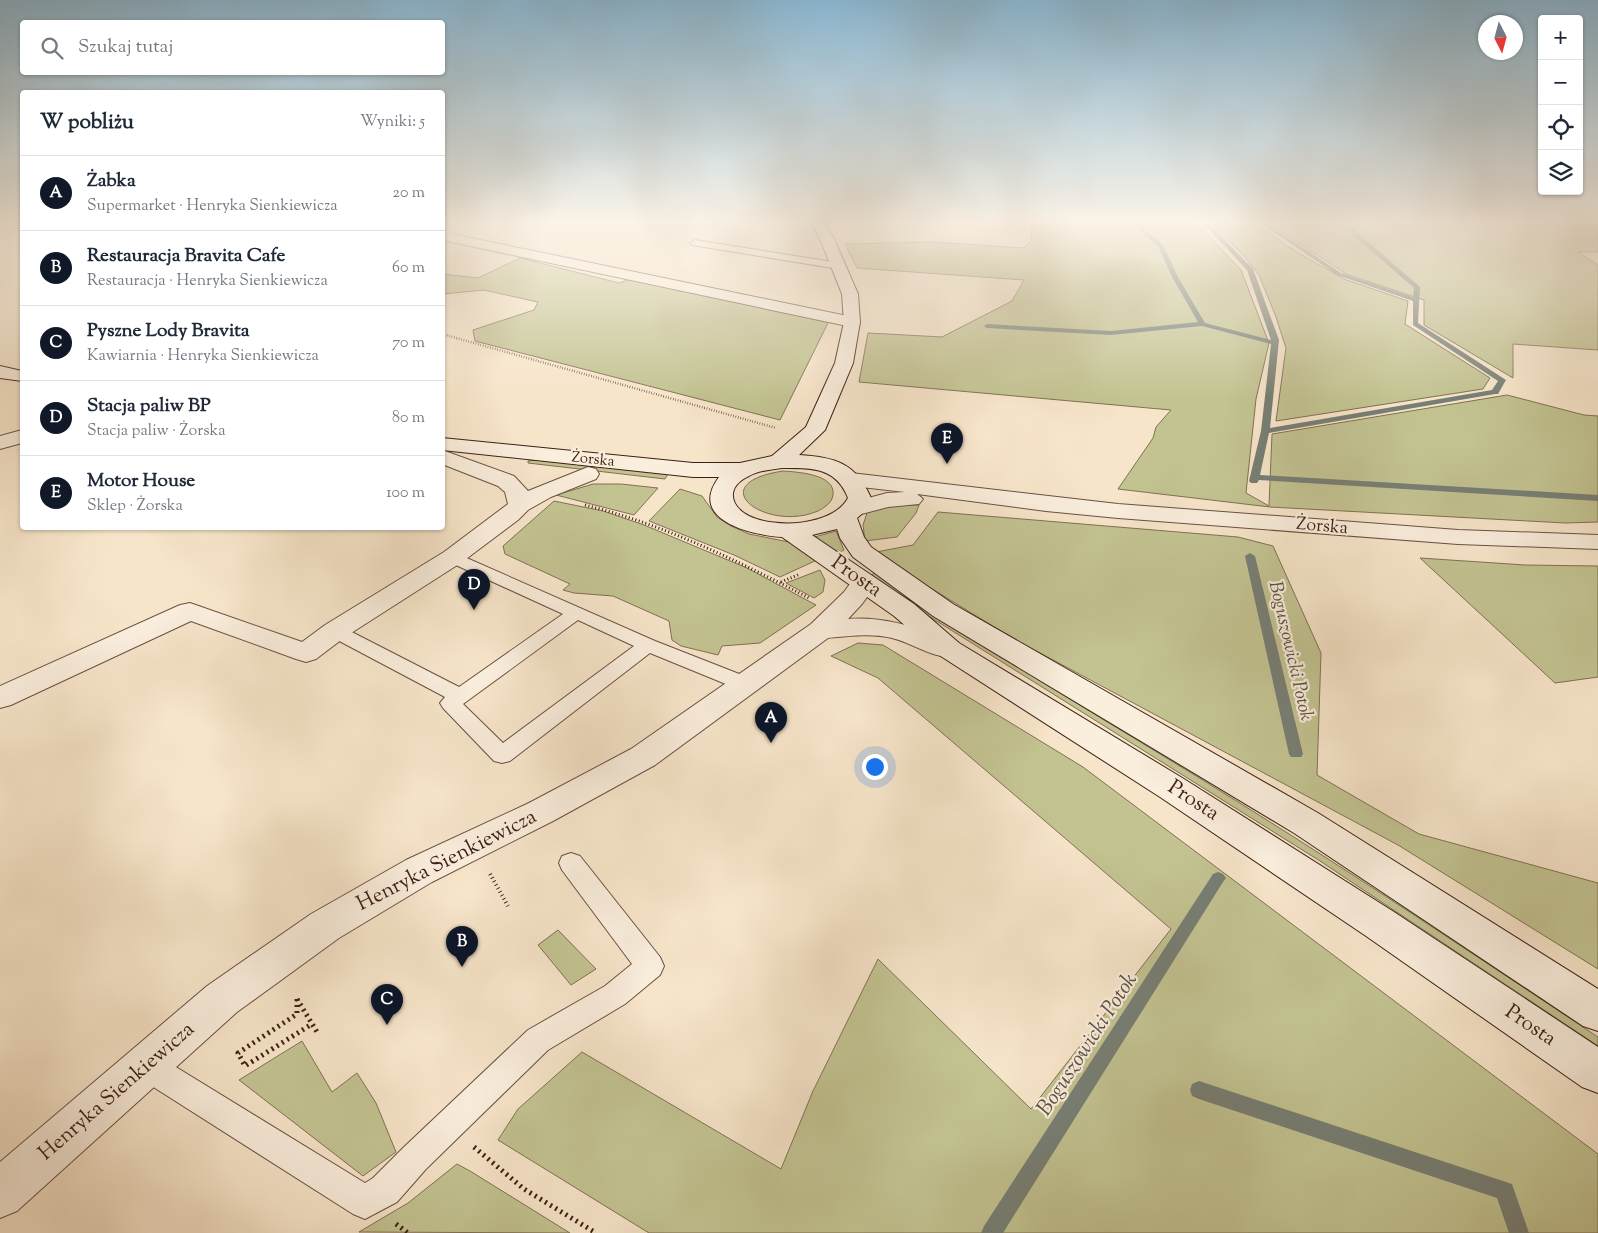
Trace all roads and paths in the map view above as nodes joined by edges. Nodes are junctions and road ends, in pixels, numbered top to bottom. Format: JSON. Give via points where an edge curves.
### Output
{"nodes":[{"id":1,"x":659,"y":282,"type":"edge"},
{"id":2,"x":845,"y":282,"type":"edge"},
{"id":3,"x":852,"y":322,"type":"junction"},
{"id":4,"x":445,"y":335,"type":"edge"},
{"id":5,"x":0,"y":372,"type":"edge"},
{"id":6,"x":20,"y":376,"type":"edge"},
{"id":7,"x":815,"y":430,"type":"junction"},
{"id":8,"x":20,"y":437,"type":"edge"},
{"id":9,"x":0,"y":443,"type":"edge"},
{"id":10,"x":445,"y":444,"type":"edge"},
{"id":11,"x":445,"y":456,"type":"edge"},
{"id":12,"x":445,"y":457,"type":"edge"},
{"id":13,"x":778,"y":462,"type":"junction"},
{"id":14,"x":827,"y":466,"type":"junction"},
{"id":15,"x":744,"y":470,"type":"junction"},
{"id":16,"x":588,"y":474,"type":"junction"},
{"id":17,"x":851,"y":480,"type":"junction"},
{"id":18,"x":721,"y":500,"type":"junction"},
{"id":19,"x":578,"y":504,"type":"dead end"},
{"id":20,"x":1046,"y":504,"type":"junction"},
{"id":21,"x":520,"y":505,"type":"junction"},
{"id":22,"x":850,"y":513,"type":"junction"},
{"id":23,"x":789,"y":531,"type":"junction"},
{"id":24,"x":1598,"y":542,"type":"edge"},
{"id":25,"x":452,"y":557,"type":"junction"},
{"id":26,"x":864,"y":583,"type":"junction"},
{"id":27,"x":813,"y":601,"type":"dead end"},
{"id":28,"x":576,"y":612,"type":"junction"},
{"id":29,"x":821,"y":630,"type":"junction"},
{"id":30,"x":335,"y":631,"type":"junction"},
{"id":31,"x":648,"y":645,"type":"junction"},
{"id":32,"x":949,"y":649,"type":"junction"},
{"id":33,"x":745,"y":684,"type":"junction"},
{"id":34,"x":460,"y":696,"type":"junction"},
{"id":35,"x":0,"y":698,"type":"edge"},
{"id":36,"x":571,"y":863,"type":"dead end"},
{"id":37,"x":496,"y":885,"type":"dead end"},
{"id":38,"x":508,"y":906,"type":"dead end"},
{"id":39,"x":1598,"y":1012,"type":"edge"},
{"id":40,"x":312,"y":1024,"type":"junction"},
{"id":41,"x":317,"y":1032,"type":"dead end"},
{"id":42,"x":147,"y":1066,"type":"junction"},
{"id":43,"x":1598,"y":1072,"type":"edge"},
{"id":44,"x":449,"y":1126,"type":"junction"},
{"id":45,"x":0,"y":1194,"type":"edge"},
{"id":46,"x":596,"y":1233,"type":"edge"}],
"edges":[{"from":1,"to":3,"type":"street"},
{"from":2,"to":3,"type":"street","via":[[850,294]]},
{"from":3,"to":7,"type":"street","via":[[844,364]]},
{"from":4,"to":7,"type":"path","via":[[781,429]]},
{"from":5,"to":6,"type":"street"},
{"from":7,"to":13,"type":"street"},
{"from":7,"to":14,"type":"street","via":[[819,450]]},
{"from":8,"to":9,"type":"street"},
{"from":10,"to":15,"type":"street","name":"Żorska","via":[[693,470]]},
{"from":11,"to":16,"type":"street","name":"Żorska"},
{"from":12,"to":21,"type":"street","name":"Żorska","via":[[506,481],[516,490]]},
{"from":13,"to":14,"type":"street"},
{"from":13,"to":15,"type":"street"},
{"from":14,"to":17,"type":"street"},
{"from":15,"to":18,"type":"street","via":[[724,485]]},
{"from":16,"to":18,"type":"street","name":"Żorska","via":[[687,486]]},
{"from":16,"to":21,"type":"street","name":"Żorska"},
{"from":17,"to":20,"type":"street","name":"Żorska"},
{"from":17,"to":22,"type":"street","via":[[859,493]]},
{"from":18,"to":23,"type":"street","via":[[727,511],[746,523]]},
{"from":19,"to":27,"type":"path","via":[[623,514],[744,564]]},
{"from":20,"to":22,"type":"street","name":"Żorska","via":[[895,499]]},
{"from":20,"to":24,"type":"street","name":"Żorska","via":[[1417,534]]},
{"from":21,"to":25,"type":"street","name":"Żorska"},
{"from":22,"to":23,"type":"street","name":"Żorska","via":[[828,525]]},
{"from":22,"to":39,"type":"street","name":"Prosta","via":[[852,538],[862,552],[934,604],[1306,823]]},
{"from":23,"to":26,"type":"street","name":"Prosta"},
{"from":25,"to":28,"type":"lane"},
{"from":25,"to":30,"type":"street","name":"Żorska"},
{"from":26,"to":29,"type":"street","name":"Henryka Sienkiewicza"},
{"from":26,"to":32,"type":"street","name":"Prosta","via":[[904,610]]},
{"from":28,"to":31,"type":"lane"},
{"from":28,"to":34,"type":"lane"},
{"from":29,"to":32,"type":"street","via":[[882,627]]},
{"from":29,"to":33,"type":"street","name":"Henryka Sienkiewicza"},
{"from":30,"to":34,"type":"lane"},
{"from":30,"to":35,"type":"street","name":"Żorska","via":[[306,653],[190,611]]},
{"from":31,"to":33,"type":"lane"},
{"from":31,"to":34,"type":"lane","via":[[502,755],[450,703]]},
{"from":32,"to":43,"type":"street","name":"Prosta","via":[[1181,793]]},
{"from":33,"to":42,"type":"street","name":"Henryka Sienkiewicza","via":[[643,756],[541,812],[419,871],[325,926],[222,1000]]},
{"from":36,"to":44,"type":"lane","via":[[650,966],[615,995],[538,1040]]},
{"from":37,"to":38,"type":"path"},
{"from":40,"to":40,"type":"path","via":[[245,1066],[238,1054],[297,1014],[299,1001]]},
{"from":40,"to":41,"type":"path"},
{"from":42,"to":44,"type":"lane","via":[[365,1202],[386,1190]]},
{"from":42,"to":45,"type":"street","name":"Henryka Sienkiewicza"},
{"from":44,"to":46,"type":"path","via":[[524,1189]]}]}
